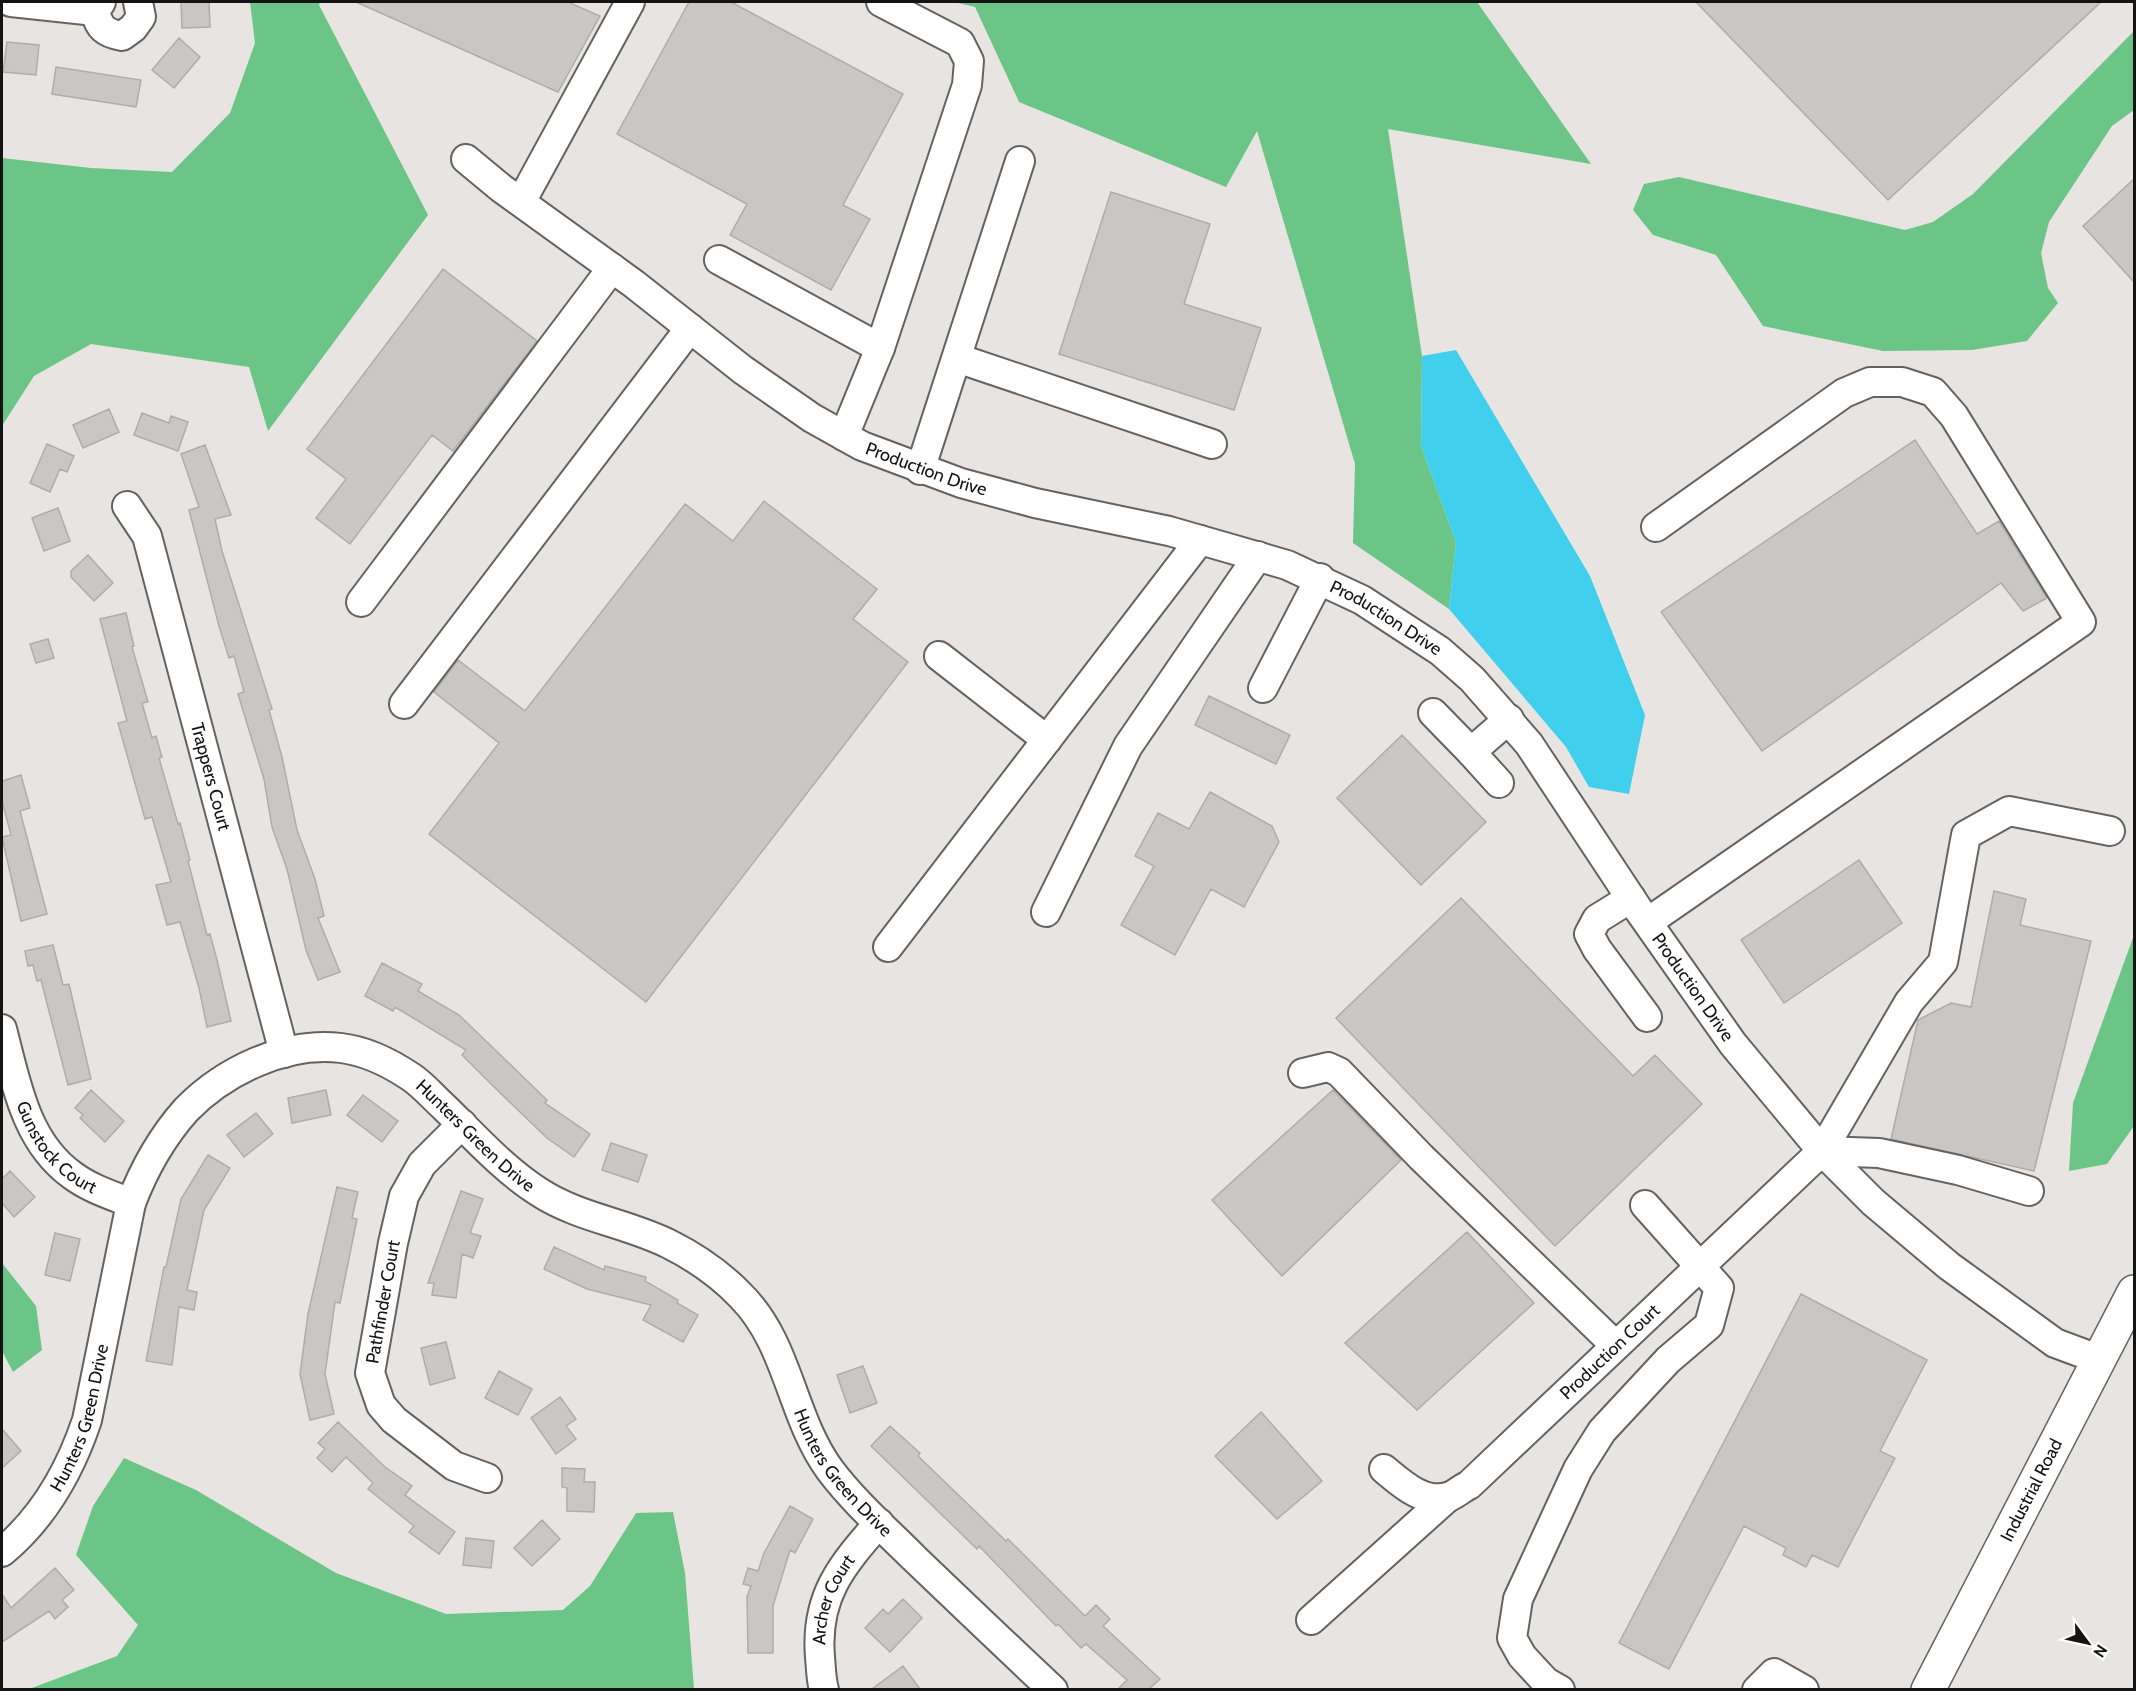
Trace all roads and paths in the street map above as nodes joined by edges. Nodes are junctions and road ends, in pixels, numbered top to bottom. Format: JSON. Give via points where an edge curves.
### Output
{"nodes":[{"id":1,"x":11,"y":2,"type":"edge"},
{"id":2,"x":138,"y":2,"type":"edge"},
{"id":3,"x":630,"y":2,"type":"edge"},
{"id":4,"x":881,"y":2,"type":"edge"},
{"id":5,"x":98,"y":6,"type":"edge"},
{"id":6,"x":466,"y":159,"type":"dead end"},
{"id":7,"x":1020,"y":161,"type":"dead end"},
{"id":8,"x":520,"y":202,"type":"junction"},
{"id":9,"x":719,"y":260,"type":"dead end"},
{"id":10,"x":612,"y":268,"type":"junction"},
{"id":11,"x":690,"y":328,"type":"junction"},
{"id":12,"x":880,"y":348,"type":"junction"},
{"id":13,"x":957,"y":358,"type":"junction"},
{"id":14,"x":844,"y":436,"type":"junction"},
{"id":15,"x":1212,"y":444,"type":"dead end"},
{"id":16,"x":921,"y":470,"type":"junction"},
{"id":17,"x":127,"y":506,"type":"dead end"},
{"id":18,"x":1656,"y":527,"type":"dead end"},
{"id":19,"x":1200,"y":540,"type":"junction"},
{"id":20,"x":1258,"y":556,"type":"junction"},
{"id":21,"x":1320,"y":578,"type":"junction"},
{"id":22,"x":361,"y":602,"type":"dead end"},
{"id":23,"x":939,"y":656,"type":"dead end"},
{"id":24,"x":1263,"y":687,"type":"dead end"},
{"id":25,"x":404,"y":704,"type":"dead end"},
{"id":26,"x":1433,"y":713,"type":"dead end"},
{"id":27,"x":1509,"y":719,"type":"junction"},
{"id":28,"x":1047,"y":740,"type":"junction"},
{"id":29,"x":1471,"y":752,"type":"junction"},
{"id":30,"x":1499,"y":783,"type":"dead end"},
{"id":31,"x":2110,"y":831,"type":"dead end"},
{"id":32,"x":1631,"y":897,"type":"junction"},
{"id":33,"x":1046,"y":912,"type":"dead end"},
{"id":34,"x":1648,"y":922,"type":"junction"},
{"id":35,"x":888,"y":947,"type":"dead end"},
{"id":36,"x":1647,"y":1017,"type":"dead end"},
{"id":37,"x":2,"y":1029,"type":"edge"},
{"id":38,"x":284,"y":1053,"type":"junction"},
{"id":39,"x":1303,"y":1073,"type":"dead end"},
{"id":40,"x":462,"y":1124,"type":"junction"},
{"id":41,"x":1822,"y":1151,"type":"junction"},
{"id":42,"x":2029,"y":1191,"type":"dead end"},
{"id":43,"x":131,"y":1203,"type":"junction"},
{"id":44,"x":1645,"y":1205,"type":"dead end"},
{"id":45,"x":1700,"y":1265,"type":"junction"},
{"id":46,"x":2134,"y":1292,"type":"edge"},
{"id":47,"x":1615,"y":1345,"type":"junction"},
{"id":48,"x":2098,"y":1359,"type":"junction"},
{"id":49,"x":1384,"y":1469,"type":"dead end"},
{"id":50,"x":487,"y":1478,"type":"dead end"},
{"id":51,"x":1448,"y":1497,"type":"junction"},
{"id":52,"x":879,"y":1523,"type":"junction"},
{"id":53,"x":2,"y":1552,"type":"edge"},
{"id":54,"x":1311,"y":1620,"type":"dead end"},
{"id":55,"x":824,"y":1689,"type":"edge"},
{"id":56,"x":1053,"y":1689,"type":"edge"},
{"id":57,"x":1560,"y":1689,"type":"edge"},
{"id":58,"x":1757,"y":1689,"type":"edge"},
{"id":59,"x":1804,"y":1689,"type":"edge"},
{"id":60,"x":1928,"y":1689,"type":"edge"}],
"edges":[{"from":1,"to":5,"type":"street"},
{"from":2,"to":5,"type":"street","via":[[141,16],[122,36],[108,33],[99,25]]},
{"from":3,"to":8,"type":"street"},
{"from":4,"to":12,"type":"street","via":[[960,43],[969,62],[968,85]]},
{"from":6,"to":8,"type":"street","name":"Production Drive"},
{"from":7,"to":13,"type":"street"},
{"from":8,"to":10,"type":"street","name":"Production Drive"},
{"from":9,"to":12,"type":"street"},
{"from":10,"to":11,"type":"street","name":"Production Drive"},
{"from":10,"to":22,"type":"street"},
{"from":11,"to":14,"type":"street","name":"Production Drive","via":[[782,397]]},
{"from":11,"to":25,"type":"street"},
{"from":12,"to":14,"type":"street"},
{"from":13,"to":15,"type":"street"},
{"from":13,"to":16,"type":"street"},
{"from":14,"to":16,"type":"street","name":"Production Drive"},
{"from":16,"to":19,"type":"street","name":"Production Drive","via":[[1035,503]]},
{"from":17,"to":38,"type":"street","name":"Trappers Court","via":[[147,536]]},
{"from":18,"to":34,"type":"street","via":[[1844,393],[1870,382],[1902,382],[1933,392],[1954,416],[2081,622]]},
{"from":19,"to":20,"type":"street","name":"Production Drive"},
{"from":19,"to":28,"type":"street"},
{"from":20,"to":21,"type":"street","name":"Production Drive"},
{"from":20,"to":33,"type":"street","via":[[1128,746]]},
{"from":21,"to":24,"type":"street"},
{"from":21,"to":27,"type":"street","name":"Production Drive","via":[[1362,600],[1440,651]]},
{"from":23,"to":28,"type":"street"},
{"from":26,"to":29,"type":"street"},
{"from":27,"to":29,"type":"street"},
{"from":27,"to":32,"type":"street","name":"Production Drive"},
{"from":28,"to":35,"type":"street"},
{"from":29,"to":30,"type":"street"},
{"from":31,"to":41,"type":"street","name":"Production Court","via":[[2009,811],[1966,835],[1943,962],[1909,1002]]},
{"from":32,"to":34,"type":"street","name":"Production Drive"},
{"from":32,"to":36,"type":"street","via":[[1597,919],[1589,934]]},
{"from":34,"to":41,"type":"street","name":"Production Drive","via":[[1733,1044]]},
{"from":37,"to":43,"type":"street","name":"Gunstock Court","via":[[23,1109],[48,1152],[72,1175]]},
{"from":38,"to":40,"type":"street","name":"Hunters Green Drive","via":[[312,1047],[365,1053],[415,1079]]},
{"from":38,"to":43,"type":"street","name":"Hunters Green Drive","via":[[241,1069],[188,1109],[165,1137]]},
{"from":39,"to":47,"type":"street","via":[[1328,1067],[1339,1072]]},
{"from":40,"to":50,"type":"street","name":"Pathfinder Court","via":[[422,1164],[404,1196],[370,1373],[381,1405],[394,1420],[454,1466]]},
{"from":40,"to":52,"type":"street","name":"Hunters Green Drive","via":[[508,1169],[538,1191],[567,1208],[668,1244],[720,1276],[745,1299],[779,1351],[803,1424],[816,1449],[832,1473]]},
{"from":41,"to":42,"type":"street","via":[[1879,1153]]},
{"from":41,"to":45,"type":"street","name":"Production Court"},
{"from":41,"to":48,"type":"street","name":"Production Drive","via":[[1873,1202],[1949,1266],[2055,1343]]},
{"from":43,"to":53,"type":"street","name":"Hunters Green Drive","via":[[81,1438],[48,1501]]},
{"from":44,"to":45,"type":"street"},
{"from":45,"to":47,"type":"street","name":"Production Court"},
{"from":45,"to":57,"type":"street","via":[[1719,1288],[1709,1325],[1668,1360],[1602,1431],[1578,1469],[1518,1599],[1512,1638],[1522,1656],[1546,1682]]},
{"from":46,"to":48,"type":"main road","name":"Industrial Road"},
{"from":47,"to":51,"type":"street","name":"Production Court","via":[[1469,1485]]},
{"from":48,"to":60,"type":"main road","name":"Industrial Road"},
{"from":49,"to":51,"type":"street","via":[[1416,1493]]},
{"from":51,"to":54,"type":"street","name":"Production Court"},
{"from":52,"to":55,"type":"street","name":"Archer Court","via":[[843,1565],[829,1589],[820,1636]]},
{"from":52,"to":56,"type":"street","name":"Hunters Green Drive"},
{"from":58,"to":59,"type":"street","via":[[1774,1673]]}]}
